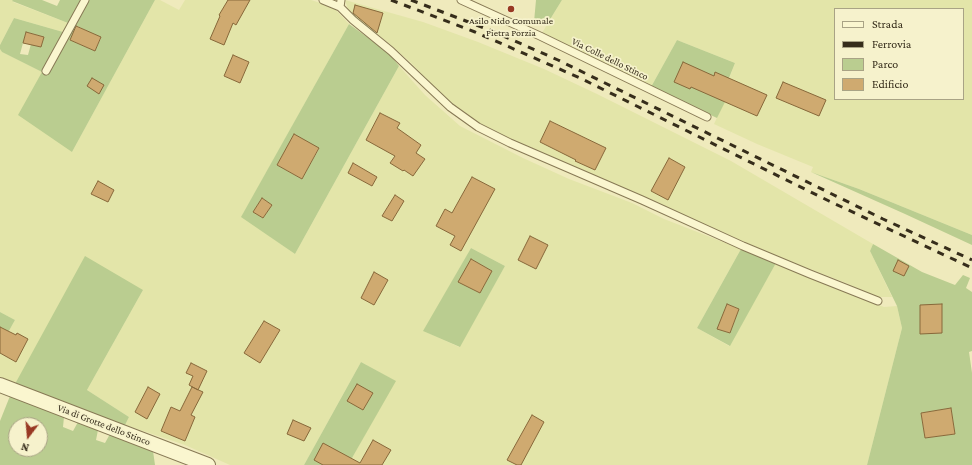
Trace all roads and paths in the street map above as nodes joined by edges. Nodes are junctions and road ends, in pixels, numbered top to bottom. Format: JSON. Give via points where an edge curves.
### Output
{"nodes":[{"id":1,"x":85,"y":0,"type":"edge"},
{"id":2,"x":323,"y":0,"type":"edge"},
{"id":3,"x":461,"y":0,"type":"edge"},
{"id":4,"x":341,"y":4,"type":"edge"},
{"id":5,"x":46,"y":72,"type":"dead end"},
{"id":6,"x":707,"y":117,"type":"dead end"},
{"id":7,"x":878,"y":301,"type":"dead end"},
{"id":8,"x":0,"y":385,"type":"edge"},
{"id":9,"x":208,"y":465,"type":"edge"}],
"edges":[{"from":1,"to":5,"type":"lane"},
{"from":2,"to":4,"type":"lane"},
{"from":3,"to":6,"type":"lane","name":"Via Colle dello Stinco"},
{"from":4,"to":7,"type":"lane","via":[[353,20],[391,51],[450,107],[478,127],[743,246]]},
{"from":8,"to":9,"type":"street","name":"Via di Grotte dello Stinco"}]}
